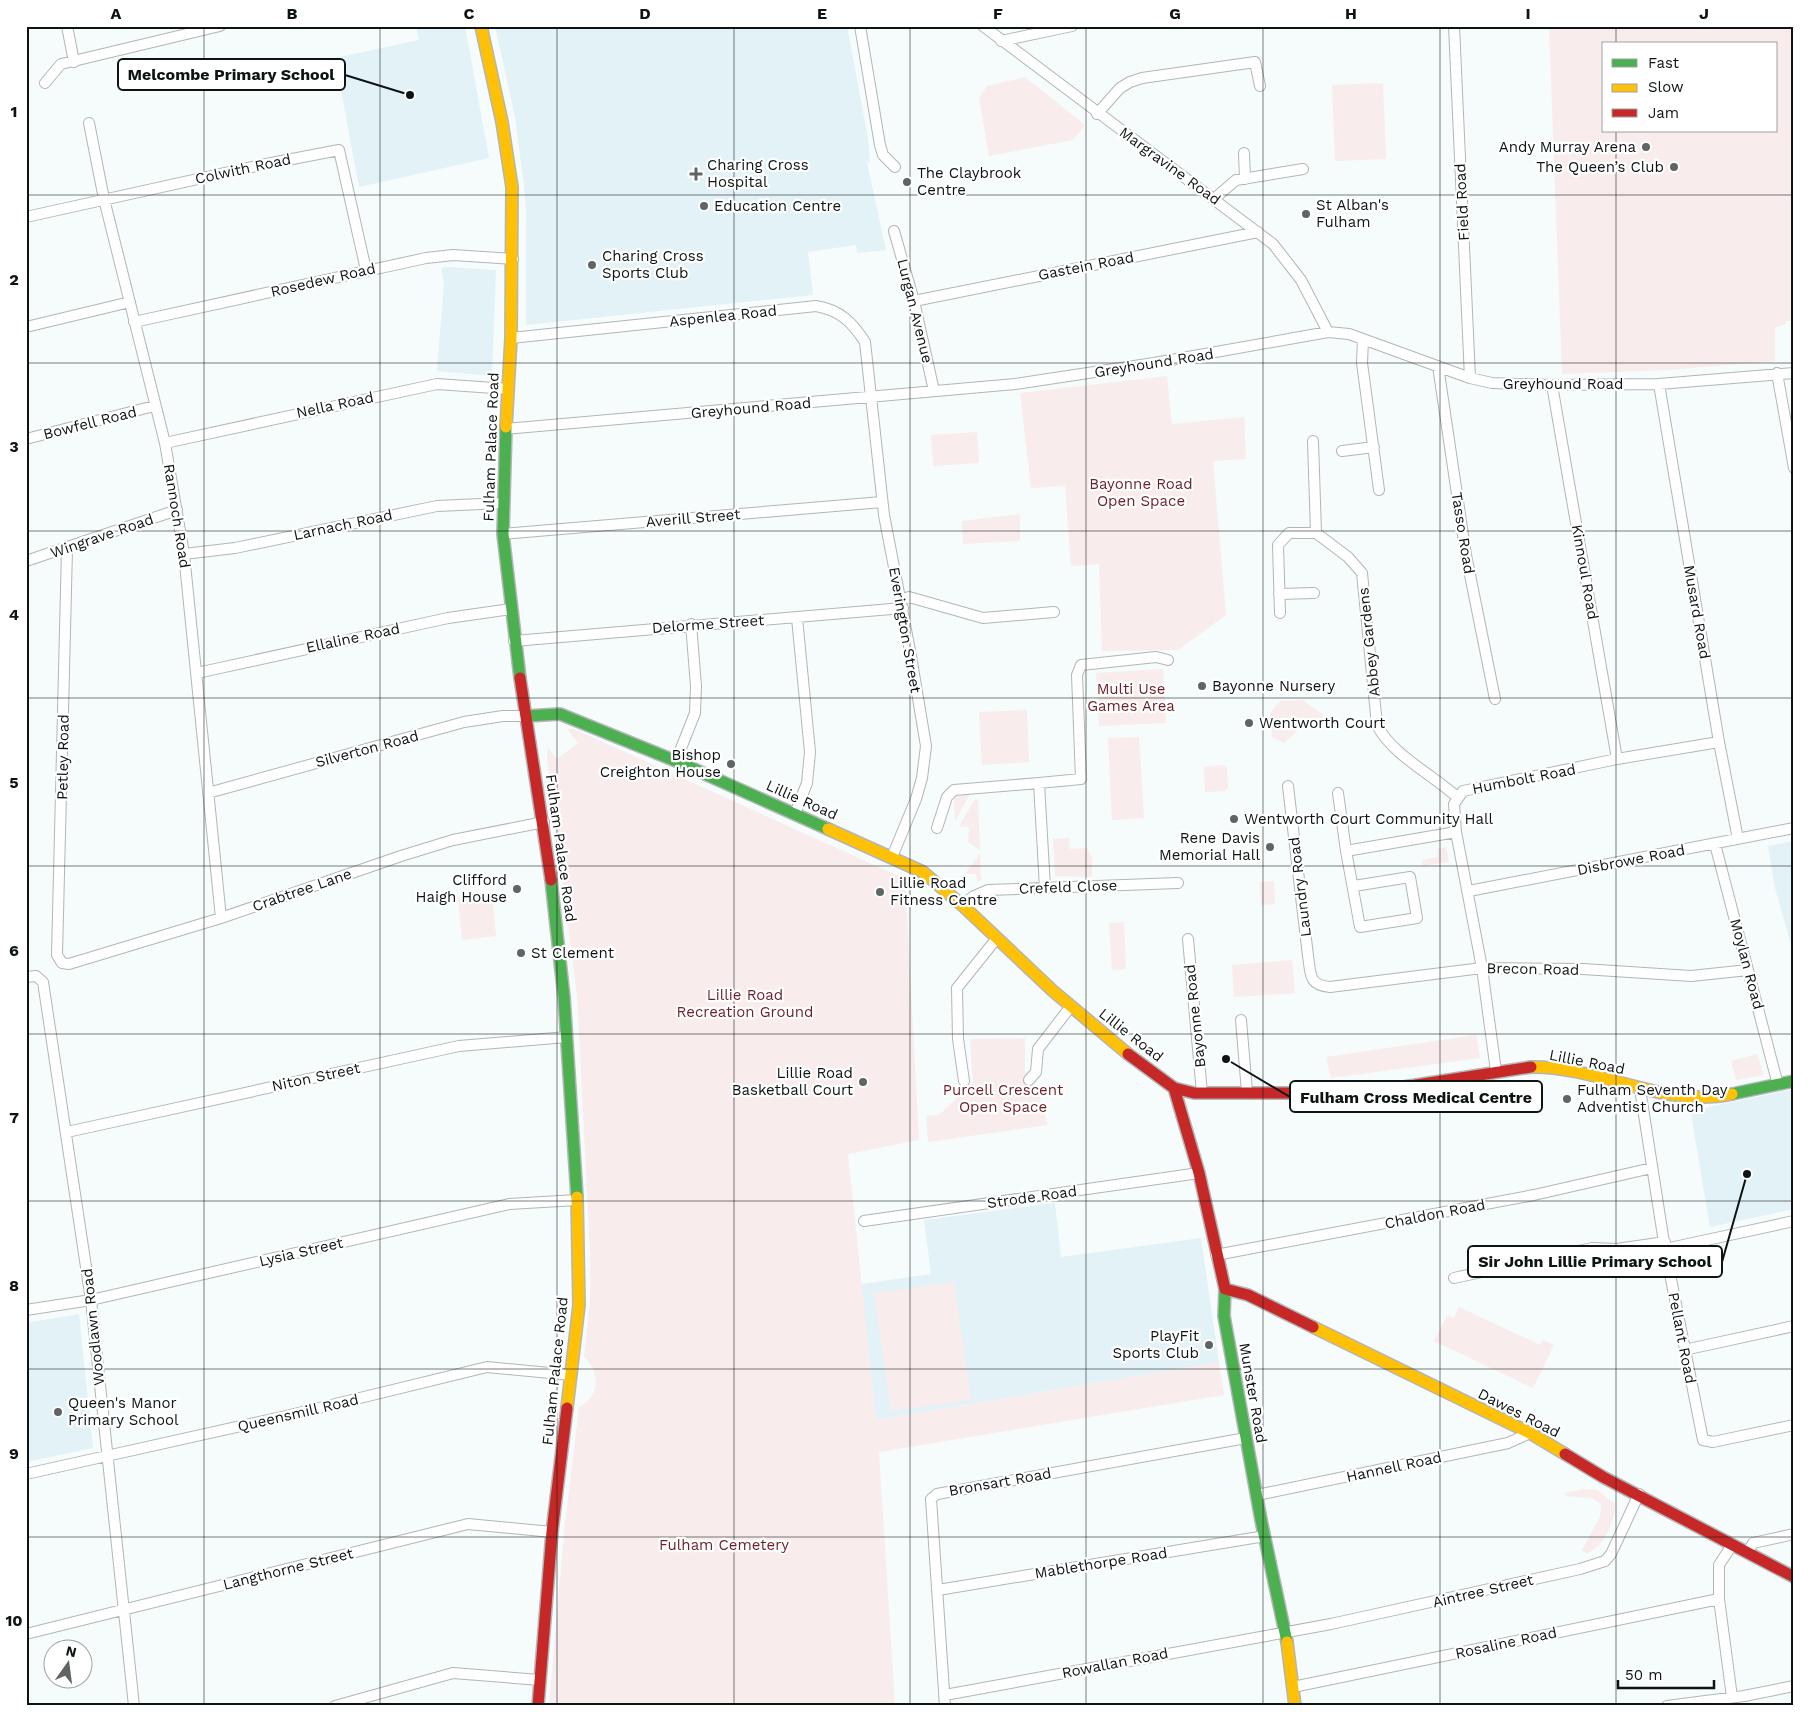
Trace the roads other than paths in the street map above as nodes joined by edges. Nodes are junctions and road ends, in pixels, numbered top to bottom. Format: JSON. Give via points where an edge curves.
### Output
{"nodes":[{"id":1,"x":67,"y":26,"type":"edge"},
{"id":2,"x":220,"y":26,"type":"edge"},
{"id":3,"x":481,"y":26,"type":"edge"},
{"id":4,"x":860,"y":26,"type":"edge"},
{"id":5,"x":983,"y":26,"type":"edge"},
{"id":6,"x":1072,"y":26,"type":"edge"},
{"id":7,"x":1454,"y":26,"type":"edge"},
{"id":8,"x":1001,"y":41,"type":"junction"},
{"id":9,"x":74,"y":62,"type":"junction"},
{"id":10,"x":46,"y":83,"type":"dead end"},
{"id":11,"x":1260,"y":86,"type":"dead end"},
{"id":12,"x":1097,"y":114,"type":"junction"},
{"id":13,"x":89,"y":123,"type":"dead end"},
{"id":14,"x":1244,"y":153,"type":"dead end"},
{"id":15,"x":895,"y":166,"type":"dead end"},
{"id":16,"x":1303,"y":169,"type":"dead end"},
{"id":17,"x":1245,"y":179,"type":"junction"},
{"id":18,"x":1215,"y":198,"type":"junction"},
{"id":19,"x":104,"y":199,"type":"junction"},
{"id":20,"x":26,"y":217,"type":"edge"},
{"id":21,"x":894,"y":231,"type":"dead end"},
{"id":22,"x":1258,"y":232,"type":"junction"},
{"id":23,"x":513,"y":259,"type":"junction"},
{"id":24,"x":366,"y":270,"type":"junction"},
{"id":25,"x":914,"y":301,"type":"junction"},
{"id":26,"x":130,"y":302,"type":"junction"},
{"id":27,"x":134,"y":322,"type":"junction"},
{"id":28,"x":26,"y":328,"type":"edge"},
{"id":29,"x":1328,"y":332,"type":"junction"},
{"id":30,"x":512,"y":338,"type":"junction"},
{"id":31,"x":1363,"y":339,"type":"junction"},
{"id":32,"x":1438,"y":366,"type":"junction"},
{"id":33,"x":1777,"y":373,"type":"junction"},
{"id":34,"x":1794,"y":373,"type":"edge"},
{"id":35,"x":1470,"y":378,"type":"junction"},
{"id":36,"x":1659,"y":384,"type":"junction"},
{"id":37,"x":1552,"y":385,"type":"junction"},
{"id":38,"x":508,"y":389,"type":"junction"},
{"id":39,"x":934,"y":391,"type":"junction"},
{"id":40,"x":871,"y":398,"type":"junction"},
{"id":41,"x":154,"y":406,"type":"junction"},
{"id":42,"x":506,"y":429,"type":"junction"},
{"id":43,"x":26,"y":439,"type":"edge"},
{"id":44,"x":1313,"y":441,"type":"dead end"},
{"id":45,"x":165,"y":443,"type":"junction"},
{"id":46,"x":1374,"y":447,"type":"junction"},
{"id":47,"x":1342,"y":451,"type":"dead end"},
{"id":48,"x":1794,"y":468,"type":"edge"},
{"id":49,"x":1379,"y":490,"type":"dead end"},
{"id":50,"x":882,"y":502,"type":"junction"},
{"id":51,"x":502,"y":503,"type":"junction"},
{"id":52,"x":177,"y":510,"type":"junction"},
{"id":53,"x":1316,"y":533,"type":"junction"},
{"id":54,"x":503,"y":534,"type":"junction"},
{"id":55,"x":67,"y":549,"type":"junction"},
{"id":56,"x":184,"y":554,"type":"junction"},
{"id":57,"x":26,"y":562,"type":"edge"},
{"id":58,"x":1314,"y":593,"type":"dead end"},
{"id":59,"x":1279,"y":594,"type":"junction"},
{"id":60,"x":902,"y":604,"type":"junction"},
{"id":61,"x":511,"y":609,"type":"junction"},
{"id":62,"x":1054,"y":612,"type":"dead end"},
{"id":63,"x":1280,"y":613,"type":"dead end"},
{"id":64,"x":797,"y":618,"type":"junction"},
{"id":65,"x":691,"y":624,"type":"junction"},
{"id":66,"x":514,"y":641,"type":"junction"},
{"id":67,"x":1168,"y":660,"type":"dead end"},
{"id":68,"x":197,"y":674,"type":"junction"},
{"id":69,"x":1495,"y":699,"type":"dead end"},
{"id":70,"x":527,"y":716,"type":"junction"},
{"id":71,"x":1719,"y":742,"type":"junction"},
{"id":72,"x":1617,"y":759,"type":"junction"},
{"id":73,"x":676,"y":760,"type":"junction"},
{"id":74,"x":1039,"y":784,"type":"junction"},
{"id":75,"x":1288,"y":786,"type":"dead end"},
{"id":76,"x":208,"y":793,"type":"junction"},
{"id":77,"x":1338,"y":793,"type":"dead end"},
{"id":78,"x":1457,"y":797,"type":"junction"},
{"id":79,"x":795,"y":814,"type":"junction"},
{"id":80,"x":544,"y":822,"type":"junction"},
{"id":81,"x":937,"y":828,"type":"dead end"},
{"id":82,"x":1794,"y":828,"type":"edge"},
{"id":83,"x":1456,"y":832,"type":"junction"},
{"id":84,"x":1738,"y":839,"type":"junction"},
{"id":85,"x":1715,"y":844,"type":"junction"},
{"id":86,"x":1346,"y":851,"type":"junction"},
{"id":87,"x":892,"y":857,"type":"junction"},
{"id":88,"x":1178,"y":883,"type":"dead end"},
{"id":89,"x":1354,"y":886,"type":"junction"},
{"id":90,"x":1045,"y":888,"type":"junction"},
{"id":91,"x":1468,"y":891,"type":"junction"},
{"id":92,"x":962,"y":906,"type":"junction"},
{"id":93,"x":221,"y":918,"type":"junction"},
{"id":94,"x":997,"y":938,"type":"junction"},
{"id":95,"x":1188,"y":939,"type":"dead end"},
{"id":96,"x":62,"y":963,"type":"joint"},
{"id":97,"x":1482,"y":968,"type":"junction"},
{"id":98,"x":1748,"y":970,"type":"junction"},
{"id":99,"x":26,"y":977,"type":"edge"},
{"id":100,"x":1319,"y":986,"type":"joint"},
{"id":101,"x":1071,"y":1006,"type":"junction"},
{"id":102,"x":1241,"y":1020,"type":"dead end"},
{"id":103,"x":567,"y":1037,"type":"junction"},
{"id":104,"x":1496,"y":1071,"type":"junction"},
{"id":105,"x":1029,"y":1080,"type":"dead end"},
{"id":106,"x":964,"y":1081,"type":"dead end"},
{"id":107,"x":1794,"y":1081,"type":"edge"},
{"id":108,"x":1778,"y":1085,"type":"junction"},
{"id":109,"x":1174,"y":1088,"type":"junction"},
{"id":110,"x":1640,"y":1089,"type":"junction"},
{"id":111,"x":1247,"y":1092,"type":"junction"},
{"id":112,"x":1202,"y":1093,"type":"junction"},
{"id":113,"x":67,"y":1132,"type":"junction"},
{"id":114,"x":1652,"y":1168,"type":"junction"},
{"id":115,"x":1199,"y":1173,"type":"junction"},
{"id":116,"x":576,"y":1200,"type":"junction"},
{"id":117,"x":864,"y":1221,"type":"dead end"},
{"id":118,"x":1794,"y":1221,"type":"edge"},
{"id":119,"x":1665,"y":1246,"type":"junction"},
{"id":120,"x":1216,"y":1255,"type":"junction"},
{"id":121,"x":1454,"y":1278,"type":"dead end"},
{"id":122,"x":1225,"y":1289,"type":"junction"},
{"id":123,"x":91,"y":1300,"type":"junction"},
{"id":124,"x":26,"y":1310,"type":"edge"},
{"id":125,"x":1794,"y":1326,"type":"edge"},
{"id":126,"x":1684,"y":1350,"type":"junction"},
{"id":127,"x":571,"y":1375,"type":"junction"},
{"id":128,"x":1794,"y":1425,"type":"edge"},
{"id":129,"x":1530,"y":1433,"type":"junction"},
{"id":130,"x":1246,"y":1438,"type":"junction"},
{"id":131,"x":106,"y":1458,"type":"junction"},
{"id":132,"x":26,"y":1474,"type":"edge"},
{"id":133,"x":1640,"y":1494,"type":"junction"},
{"id":134,"x":1257,"y":1495,"type":"junction"},
{"id":135,"x":552,"y":1532,"type":"junction"},
{"id":136,"x":1794,"y":1534,"type":"edge"},
{"id":137,"x":1265,"y":1536,"type":"junction"},
{"id":138,"x":1732,"y":1544,"type":"junction"},
{"id":139,"x":1747,"y":1553,"type":"junction"},
{"id":140,"x":1794,"y":1577,"type":"edge"},
{"id":141,"x":938,"y":1590,"type":"junction"},
{"id":142,"x":1719,"y":1599,"type":"junction"},
{"id":143,"x":123,"y":1608,"type":"junction"},
{"id":144,"x":1286,"y":1632,"type":"junction"},
{"id":145,"x":26,"y":1634,"type":"edge"},
{"id":146,"x":540,"y":1680,"type":"junction"},
{"id":147,"x":1794,"y":1686,"type":"edge"},
{"id":148,"x":1293,"y":1687,"type":"junction"},
{"id":149,"x":1732,"y":1697,"type":"junction"},
{"id":150,"x":945,"y":1700,"type":"edge"},
{"id":151,"x":1745,"y":1701,"type":"edge"},
{"id":152,"x":134,"y":1706,"type":"edge"},
{"id":153,"x":335,"y":1706,"type":"edge"},
{"id":154,"x":538,"y":1706,"type":"edge"},
{"id":155,"x":1296,"y":1706,"type":"edge"},
{"id":156,"x":1667,"y":1706,"type":"edge"}],
"edges":[{"from":1,"to":9,"type":"street"},
{"from":2,"to":9,"type":"street"},
{"from":3,"to":23,"type":"main road","name":"Fulham Palace Road","via":[[502,122],[510,178]]},
{"from":4,"to":15,"type":"street","via":[[880,145],[883,156]]},
{"from":5,"to":8,"type":"street","name":"Margravine Road"},
{"from":6,"to":8,"type":"street"},
{"from":7,"to":35,"type":"street","name":"Field Road"},
{"from":8,"to":12,"type":"street","name":"Margravine Road"},
{"from":9,"to":10,"type":"street","via":[[61,64]]},
{"from":11,"to":12,"type":"street","via":[[1255,62],[1142,78],[1120,88]]},
{"from":12,"to":18,"type":"street","name":"Margravine Road"},
{"from":13,"to":19,"type":"street","name":"Rannoch Road"},
{"from":14,"to":17,"type":"street"},
{"from":16,"to":17,"type":"street"},
{"from":17,"to":18,"type":"street","via":[[1230,184]]},
{"from":18,"to":22,"type":"street","name":"Margravine Road"},
{"from":19,"to":20,"type":"street","name":"Colwith Road"},
{"from":19,"to":24,"type":"street","name":"Colwith Road","via":[[339,150]]},
{"from":19,"to":26,"type":"street","name":"Rannoch Road"},
{"from":21,"to":25,"type":"street","name":"Lurgan Avenue"},
{"from":22,"to":25,"type":"street","name":"Gastein Road"},
{"from":22,"to":29,"type":"street","name":"Margravine Road","via":[[1288,262]]},
{"from":23,"to":24,"type":"street","name":"Rosedew Road","via":[[453,255]]},
{"from":23,"to":30,"type":"main road","name":"Fulham Palace Road"},
{"from":24,"to":27,"type":"street","name":"Rosedew Road"},
{"from":25,"to":39,"type":"street","name":"Lurgan Avenue"},
{"from":26,"to":27,"type":"street","name":"Rannoch Road"},
{"from":26,"to":28,"type":"street"},
{"from":27,"to":41,"type":"street","name":"Rannoch Road"},
{"from":29,"to":31,"type":"street","name":"Greyhound Road"},
{"from":29,"to":39,"type":"street","name":"Greyhound Road","via":[[1015,384]]},
{"from":30,"to":38,"type":"main road","name":"Fulham Palace Road"},
{"from":30,"to":40,"type":"street","name":"Aspenlea Road","via":[[816,306],[845,317],[855,326],[864,342]]},
{"from":31,"to":32,"type":"street","name":"Greyhound Road"},
{"from":31,"to":46,"type":"street","via":[[1362,363]]},
{"from":32,"to":35,"type":"street","name":"Greyhound Road"},
{"from":32,"to":69,"type":"street","name":"Tasso Road","via":[[1466,555]]},
{"from":33,"to":34,"type":"street","name":"Greyhound Road"},
{"from":33,"to":36,"type":"street","name":"Greyhound Road"},
{"from":33,"to":48,"type":"street"},
{"from":35,"to":37,"type":"street","name":"Greyhound Road","via":[[1492,383]]},
{"from":36,"to":37,"type":"street","name":"Greyhound Road"},
{"from":36,"to":71,"type":"street","name":"Musard Road"},
{"from":37,"to":72,"type":"street","name":"Kinnoul Road"},
{"from":38,"to":42,"type":"main road","name":"Fulham Palace Road"},
{"from":38,"to":45,"type":"street","name":"Nella Road","via":[[437,384]]},
{"from":39,"to":40,"type":"street","name":"Greyhound Road"},
{"from":40,"to":42,"type":"street","name":"Greyhound Road"},
{"from":40,"to":50,"type":"street","name":"Everington Street"},
{"from":41,"to":43,"type":"street","name":"Bowfell Road"},
{"from":41,"to":45,"type":"street","name":"Rannoch Road"},
{"from":42,"to":51,"type":"main road","name":"Fulham Palace Road"},
{"from":44,"to":53,"type":"street"},
{"from":45,"to":52,"type":"street","name":"Rannoch Road"},
{"from":46,"to":47,"type":"street"},
{"from":46,"to":49,"type":"street"},
{"from":50,"to":54,"type":"street","name":"Averill Street"},
{"from":50,"to":60,"type":"street","name":"Everington Street"},
{"from":51,"to":54,"type":"main road","name":"Fulham Palace Road"},
{"from":51,"to":56,"type":"street","name":"Larnach Road","via":[[437,506],[235,548]]},
{"from":52,"to":55,"type":"street","name":"Wingrave Road"},
{"from":52,"to":56,"type":"street","name":"Rannoch Road"},
{"from":53,"to":59,"type":"street","via":[[1289,533],[1281,539],[1277,552]]},
{"from":53,"to":78,"type":"street","name":"Abbey Gardens","via":[[1348,557],[1362,573],[1376,719],[1381,734]]},
{"from":54,"to":61,"type":"main road","name":"Fulham Palace Road"},
{"from":55,"to":57,"type":"street","name":"Wingrave Road"},
{"from":55,"to":96,"type":"street","name":"Petley Road","via":[[58,955]]},
{"from":56,"to":68,"type":"street","name":"Rannoch Road"},
{"from":58,"to":59,"type":"street"},
{"from":59,"to":63,"type":"street"},
{"from":60,"to":62,"type":"street","name":"Delorme Street","via":[[909,597],[982,618]]},
{"from":60,"to":64,"type":"street","name":"Delorme Street"},
{"from":60,"to":87,"type":"street","name":"Everington Street","via":[[926,746],[916,799]]},
{"from":61,"to":66,"type":"main road","name":"Fulham Palace Road"},
{"from":61,"to":68,"type":"street","name":"Ellaline Road","via":[[448,618]]},
{"from":64,"to":65,"type":"street","name":"Delorme Street"},
{"from":64,"to":79,"type":"street","via":[[810,752],[807,783]]},
{"from":65,"to":66,"type":"street","name":"Delorme Street"},
{"from":65,"to":73,"type":"street","via":[[695,713]]},
{"from":66,"to":70,"type":"main road","name":"Fulham Palace Road"},
{"from":67,"to":74,"type":"street","via":[[1156,657],[1081,665],[1077,678],[1081,779]]},
{"from":68,"to":76,"type":"street","name":"Rannoch Road"},
{"from":70,"to":73,"type":"main road","name":"Lillie Road","via":[[560,714]]},
{"from":70,"to":76,"type":"street","name":"Silverton Road","via":[[464,722]]},
{"from":70,"to":80,"type":"main road","name":"Fulham Palace Road"},
{"from":71,"to":72,"type":"street","name":"Humbolt Road"},
{"from":71,"to":84,"type":"street","name":"Musard Road"},
{"from":72,"to":78,"type":"street","name":"Humbolt Road","via":[[1463,791]]},
{"from":73,"to":79,"type":"main road","name":"Lillie Road"},
{"from":74,"to":81,"type":"street","via":[[954,790],[947,797]]},
{"from":74,"to":90,"type":"street"},
{"from":75,"to":100,"type":"street","name":"Laundry Road","via":[[1309,964],[1312,978]]},
{"from":76,"to":93,"type":"street","name":"Rannoch Road"},
{"from":77,"to":86,"type":"street"},
{"from":78,"to":83,"type":"street","name":"Humbolt Road","via":[[1454,804]]},
{"from":79,"to":87,"type":"main road","name":"Lillie Road"},
{"from":80,"to":93,"type":"street","name":"Crabtree Lane","via":[[454,840]]},
{"from":80,"to":103,"type":"main road","name":"Fulham Palace Road"},
{"from":82,"to":84,"type":"street","name":"Disbrowe Road"},
{"from":83,"to":86,"type":"street"},
{"from":83,"to":91,"type":"street","name":"Humbolt Road"},
{"from":84,"to":85,"type":"street","name":"Disbrowe Road"},
{"from":85,"to":91,"type":"street","name":"Disbrowe Road"},
{"from":85,"to":98,"type":"street","name":"Moylan Road"},
{"from":86,"to":89,"type":"street"},
{"from":87,"to":92,"type":"main road","name":"Lillie Road","via":[[923,872]]},
{"from":88,"to":90,"type":"street","name":"Crefeld Close"},
{"from":89,"to":89,"type":"street","via":[[1410,877],[1417,918],[1360,927]]},
{"from":90,"to":92,"type":"street","name":"Crefeld Close","via":[[988,890]]},
{"from":91,"to":97,"type":"street","name":"Humbolt Road"},
{"from":92,"to":94,"type":"main road","name":"Lillie Road"},
{"from":93,"to":96,"type":"street","name":"Crabtree Lane","via":[[69,964]]},
{"from":94,"to":101,"type":"main road","name":"Lillie Road"},
{"from":94,"to":106,"type":"street","via":[[957,988],[958,1038]]},
{"from":95,"to":112,"type":"street","name":"Bayonne Road"},
{"from":97,"to":98,"type":"street","name":"Brecon Road","via":[[1583,969],[1691,976]]},
{"from":97,"to":100,"type":"street","name":"Brecon Road"},
{"from":97,"to":104,"type":"street","name":"Humbolt Road"},
{"from":98,"to":108,"type":"street","name":"Moylan Road"},
{"from":99,"to":113,"type":"street","name":"Woodlawn Road","via":[[42,979]]},
{"from":101,"to":105,"type":"street","via":[[1038,1049],[1036,1072]]},
{"from":101,"to":109,"type":"main road","name":"Lillie Road"},
{"from":102,"to":111,"type":"street"},
{"from":103,"to":113,"type":"street","name":"Niton Street","via":[[458,1046]]},
{"from":103,"to":116,"type":"main road","name":"Fulham Palace Road"},
{"from":104,"to":110,"type":"main road","name":"Lillie Road","via":[[1533,1067],[1563,1070]]},
{"from":104,"to":111,"type":"main road","name":"Lillie Road","via":[[1365,1093]]},
{"from":107,"to":108,"type":"main road","name":"Lillie Road"},
{"from":108,"to":110,"type":"main road","name":"Lillie Road","via":[[1711,1099]]},
{"from":109,"to":112,"type":"main road","name":"Lillie Road"},
{"from":109,"to":115,"type":"main road","name":"Munster Road"},
{"from":110,"to":114,"type":"street","name":"Pellant Road"},
{"from":111,"to":112,"type":"main road","name":"Lillie Road"},
{"from":113,"to":123,"type":"street","name":"Woodlawn Road"},
{"from":114,"to":119,"type":"street","name":"Pellant Road"},
{"from":114,"to":120,"type":"street","name":"Chaldon Road","via":[[1534,1195]]},
{"from":115,"to":117,"type":"street","name":"Strode Road"},
{"from":115,"to":120,"type":"main road","name":"Munster Road"},
{"from":116,"to":123,"type":"street","name":"Lysia Street","via":[[509,1204]]},
{"from":116,"to":127,"type":"main road","name":"Fulham Palace Road","via":[[579,1305]]},
{"from":118,"to":119,"type":"street"},
{"from":119,"to":121,"type":"street","via":[[1592,1248]]},
{"from":119,"to":126,"type":"street","name":"Pellant Road"},
{"from":120,"to":122,"type":"main road","name":"Munster Road"},
{"from":122,"to":129,"type":"main road","name":"Dawes Road","via":[[1248,1295]]},
{"from":122,"to":130,"type":"main road","name":"Munster Road","via":[[1224,1316]]},
{"from":123,"to":124,"type":"street","name":"Lysia Street"},
{"from":123,"to":131,"type":"street","name":"Woodlawn Road"},
{"from":125,"to":126,"type":"street"},
{"from":126,"to":128,"type":"street","name":"Pellant Road","via":[[1703,1440],[1713,1442]]},
{"from":127,"to":131,"type":"street","name":"Queensmill Road","via":[[487,1368]]},
{"from":127,"to":135,"type":"main road","name":"Fulham Palace Road"},
{"from":129,"to":133,"type":"main road","name":"Dawes Road","via":[[1603,1477]]},
{"from":129,"to":134,"type":"street","name":"Hannell Road","via":[[1508,1443]]},
{"from":130,"to":134,"type":"main road","name":"Munster Road"},
{"from":130,"to":141,"type":"street","name":"Bronsart Road","via":[[937,1494],[931,1500]]},
{"from":131,"to":132,"type":"street","name":"Queensmill Road"},
{"from":131,"to":143,"type":"street","name":"Woodlawn Road"},
{"from":133,"to":138,"type":"main road","name":"Dawes Road"},
{"from":133,"to":144,"type":"street","name":"Aintree Street","via":[[1605,1561],[1454,1598]]},
{"from":134,"to":137,"type":"main road","name":"Munster Road"},
{"from":135,"to":143,"type":"street","name":"Langthorne Street","via":[[468,1524]]},
{"from":135,"to":146,"type":"main road","name":"Fulham Palace Road"},
{"from":136,"to":139,"type":"street","via":[[1753,1543]]},
{"from":137,"to":141,"type":"street","name":"Mablethorpe Road"},
{"from":137,"to":144,"type":"main road","name":"Munster Road"},
{"from":138,"to":139,"type":"main road","name":"Dawes Road"},
{"from":138,"to":142,"type":"street","via":[[1719,1565]]},
{"from":139,"to":140,"type":"main road","name":"Dawes Road"},
{"from":141,"to":150,"type":"street","name":"Bronsart Road"},
{"from":142,"to":148,"type":"street","name":"Rosaline Road"},
{"from":142,"to":149,"type":"street"},
{"from":143,"to":145,"type":"street","name":"Langthorne Street"},
{"from":143,"to":152,"type":"street","name":"Woodlawn Road"},
{"from":144,"to":148,"type":"main road","name":"Munster Road"},
{"from":144,"to":150,"type":"street","name":"Rowallan Road"},
{"from":146,"to":153,"type":"street","via":[[453,1673]]},
{"from":146,"to":154,"type":"main road","name":"Fulham Palace Road"},
{"from":147,"to":151,"type":"street"},
{"from":148,"to":155,"type":"main road","name":"Munster Road"},
{"from":149,"to":151,"type":"street"},
{"from":149,"to":156,"type":"street"}]}
